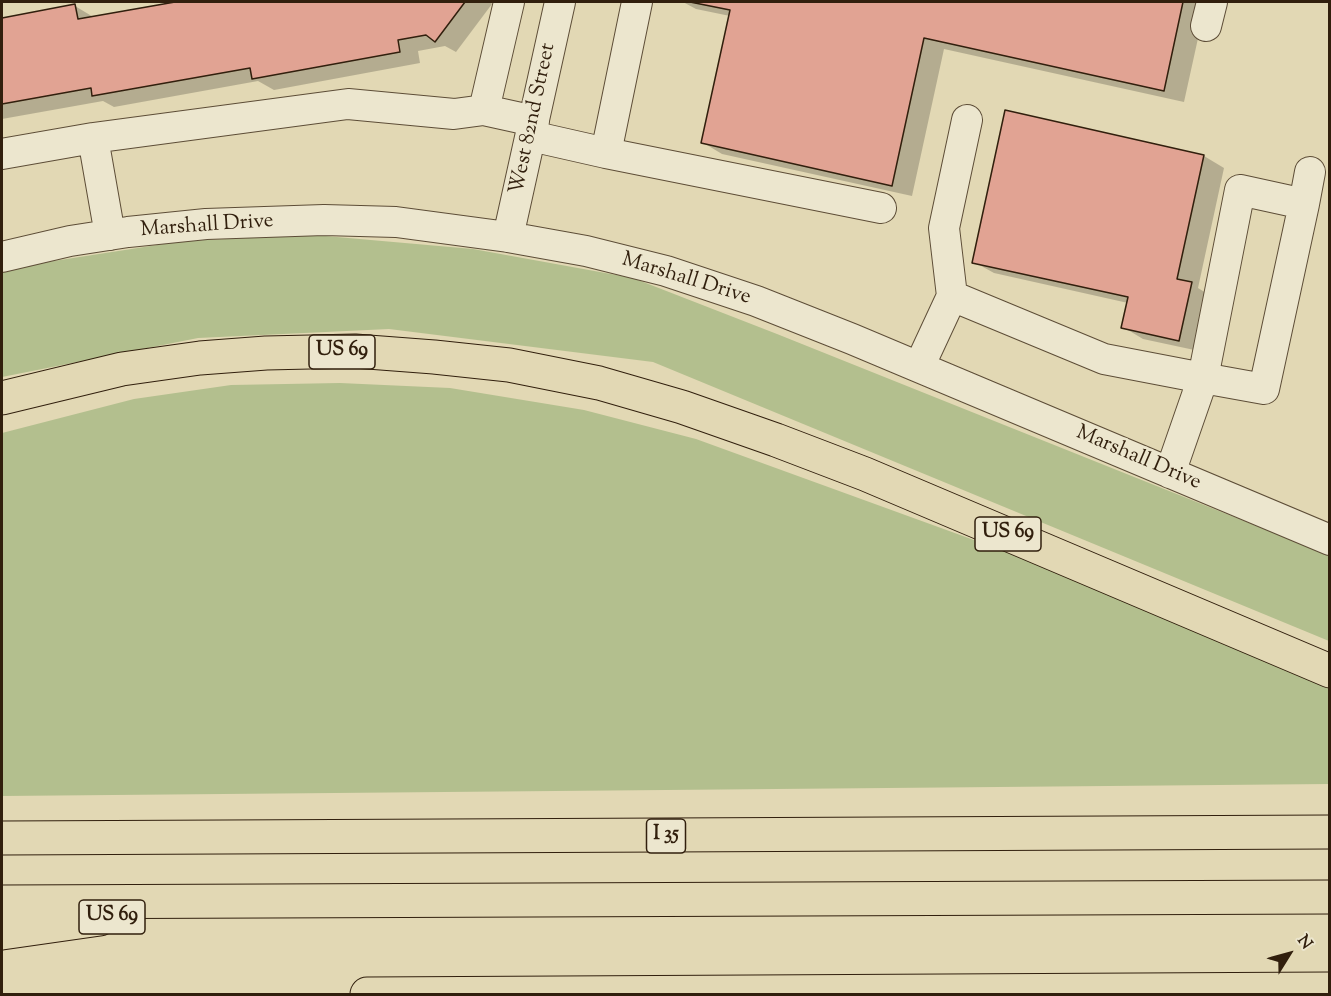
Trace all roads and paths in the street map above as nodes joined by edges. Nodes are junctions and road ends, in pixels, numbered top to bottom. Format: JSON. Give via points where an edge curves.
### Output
{"nodes":[{"id":1,"x":509,"y":2,"type":"edge"},
{"id":2,"x":560,"y":2,"type":"edge"},
{"id":3,"x":637,"y":2,"type":"edge"},
{"id":4,"x":484,"y":110,"type":"junction"},
{"id":5,"x":967,"y":120,"type":"dead end"},
{"id":6,"x":532,"y":128,"type":"junction"},
{"id":7,"x":93,"y":138,"type":"junction"},
{"id":8,"x":606,"y":153,"type":"junction"},
{"id":9,"x":2,"y":154,"type":"edge"},
{"id":10,"x":1310,"y":172,"type":"dead end"},
{"id":11,"x":1304,"y":204,"type":"junction"},
{"id":12,"x":881,"y":208,"type":"dead end"},
{"id":13,"x":110,"y":235,"type":"junction"},
{"id":14,"x":508,"y":237,"type":"junction"},
{"id":15,"x":2,"y":257,"type":"edge"},
{"id":16,"x":952,"y":296,"type":"junction"},
{"id":17,"x":919,"y":367,"type":"junction"},
{"id":18,"x":1203,"y":378,"type":"junction"},
{"id":19,"x":2,"y":398,"type":"edge"},
{"id":20,"x":1170,"y":473,"type":"junction"},
{"id":21,"x":1329,"y":540,"type":"edge"},
{"id":22,"x":1329,"y":671,"type":"edge"},
{"id":23,"x":1329,"y":832,"type":"edge"},
{"id":24,"x":2,"y":838,"type":"edge"},
{"id":25,"x":1329,"y":897,"type":"edge"},
{"id":26,"x":2,"y":902,"type":"edge"},
{"id":27,"x":223,"y":902,"type":"junction"},
{"id":28,"x":2,"y":933,"type":"edge"},
{"id":29,"x":1329,"y":989,"type":"edge"},
{"id":30,"x":367,"y":994,"type":"edge"}],
"edges":[{"from":1,"to":4,"type":"street"},
{"from":2,"to":6,"type":"street","name":"West 82nd Street"},
{"from":3,"to":8,"type":"street"},
{"from":4,"to":6,"type":"street"},
{"from":4,"to":7,"type":"street","via":[[454,114],[348,104]]},
{"from":5,"to":16,"type":"street","via":[[944,228]]},
{"from":6,"to":8,"type":"street"},
{"from":6,"to":14,"type":"street","name":"West 82nd Street"},
{"from":7,"to":9,"type":"street"},
{"from":7,"to":13,"type":"street"},
{"from":8,"to":12,"type":"street"},
{"from":10,"to":11,"type":"street"},
{"from":11,"to":18,"type":"street","via":[[1264,389]]},
{"from":11,"to":18,"type":"street","via":[[1240,190]]},
{"from":13,"to":14,"type":"street","name":"Marshall Drive","via":[[206,224],[324,220],[396,222]]},
{"from":13,"to":15,"type":"street","name":"Marshall Drive"},
{"from":14,"to":17,"type":"street","name":"Marshall Drive","via":[[666,271],[756,301]]},
{"from":16,"to":17,"type":"street"},
{"from":16,"to":18,"type":"street","via":[[1104,359]]},
{"from":17,"to":20,"type":"street","name":"Marshall Drive"},
{"from":18,"to":20,"type":"street"},
{"from":19,"to":22,"type":"highway","number":"US 69","via":[[122,369],[266,353],[355,351],[434,357],[509,365],[599,383],[682,407],[865,474]]},
{"from":20,"to":21,"type":"street","name":"Marshall Drive"},
{"from":23,"to":24,"type":"highway","number":"I 35"},
{"from":25,"to":27,"type":"highway"},
{"from":26,"to":27,"type":"highway"},
{"from":27,"to":28,"type":"highway","number":"US 69"},
{"from":29,"to":30,"type":"highway"}]}
